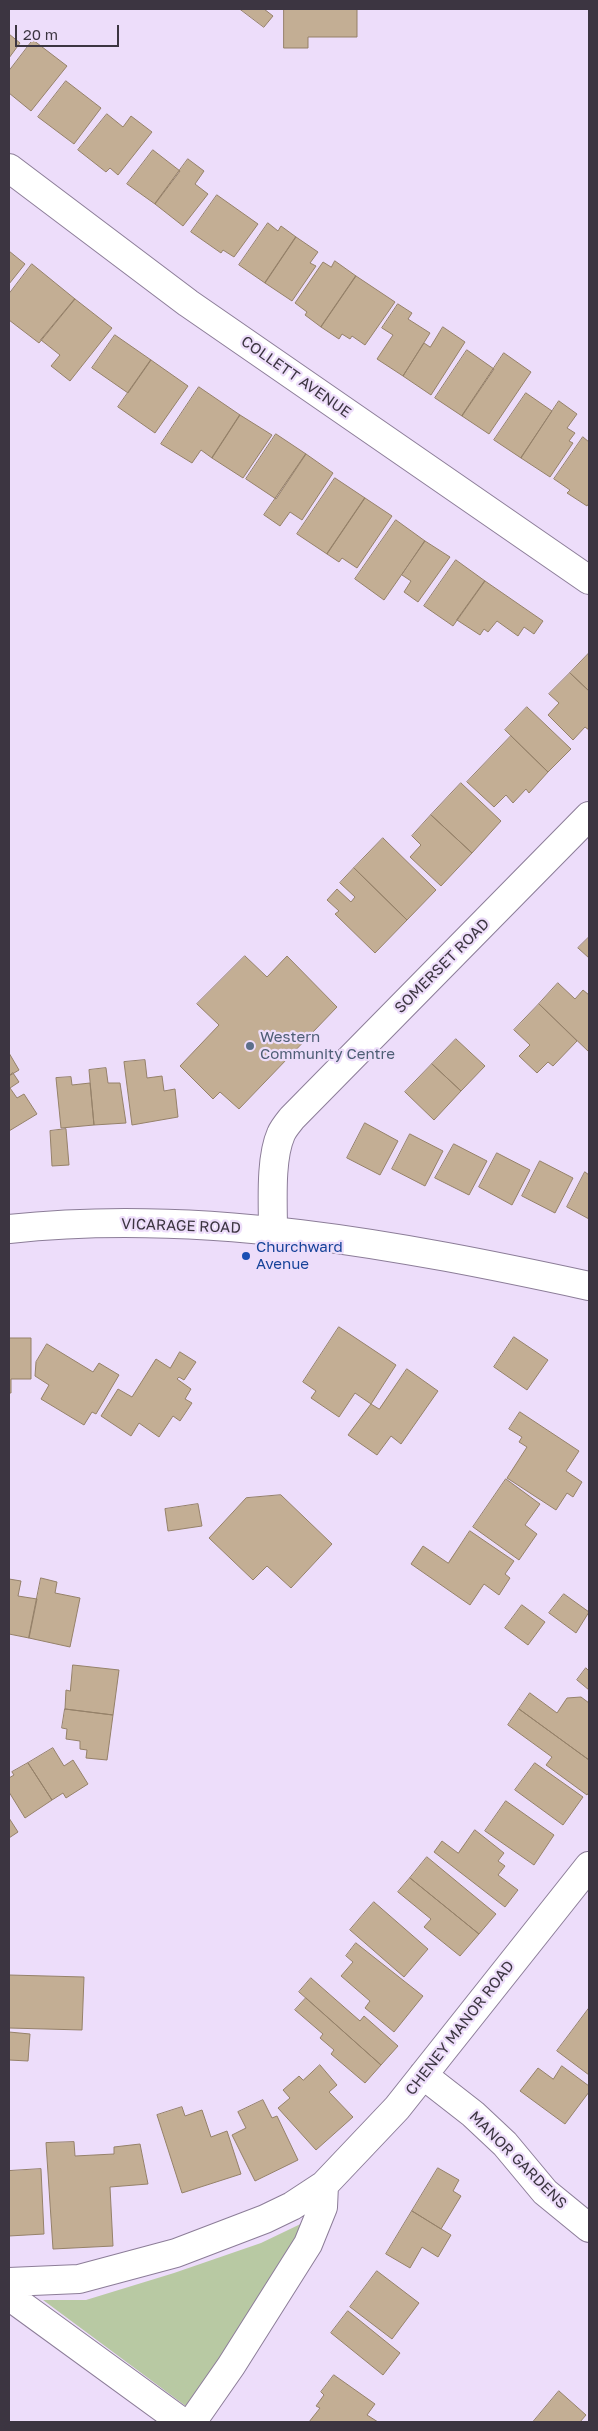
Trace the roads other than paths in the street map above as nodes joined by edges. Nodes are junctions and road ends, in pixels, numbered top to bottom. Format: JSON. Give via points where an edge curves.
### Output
{"nodes":[{"id":1,"x":9,"y":168,"type":"edge"},
{"id":2,"x":589,"y":580,"type":"edge"},
{"id":3,"x":589,"y":816,"type":"edge"},
{"id":4,"x":9,"y":1229,"type":"edge"},
{"id":5,"x":273,"y":1231,"type":"junction"},
{"id":6,"x":589,"y":1286,"type":"edge"},
{"id":7,"x":589,"y":1866,"type":"edge"},
{"id":8,"x":423,"y":2075,"type":"junction"},
{"id":9,"x":324,"y":2185,"type":"junction"},
{"id":10,"x":589,"y":2228,"type":"edge"},
{"id":11,"x":9,"y":2282,"type":"edge"},
{"id":12,"x":9,"y":2296,"type":"edge"},
{"id":13,"x":182,"y":2422,"type":"edge"},
{"id":14,"x":192,"y":2422,"type":"edge"}],
"edges":[{"from":1,"to":2,"type":"street","name":"COLLETT AVENUE","via":[[188,302]]},
{"from":3,"to":5,"type":"street","name":"SOMERSET ROAD","via":[[292,1118],[281,1133],[278,1146]]},
{"from":4,"to":5,"type":"street","name":"VICARAGE ROAD","via":[[139,1222]]},
{"from":5,"to":6,"type":"street","name":"VICARAGE ROAD","via":[[341,1239]]},
{"from":7,"to":8,"type":"street","name":"CHENEY MANOR ROAD"},
{"from":8,"to":9,"type":"street","name":"CHENEY MANOR ROAD","via":[[397,2108]]},
{"from":8,"to":10,"type":"street","name":"MANOR GARDENS","via":[[473,2114],[505,2144],[545,2192]]},
{"from":9,"to":11,"type":"street","name":"CHENEY MANOR ROAD","via":[[266,2220],[176,2253],[79,2279]]},
{"from":9,"to":14,"type":"street","via":[[323,2207],[308,2244]]},
{"from":12,"to":13,"type":"street"}]}
